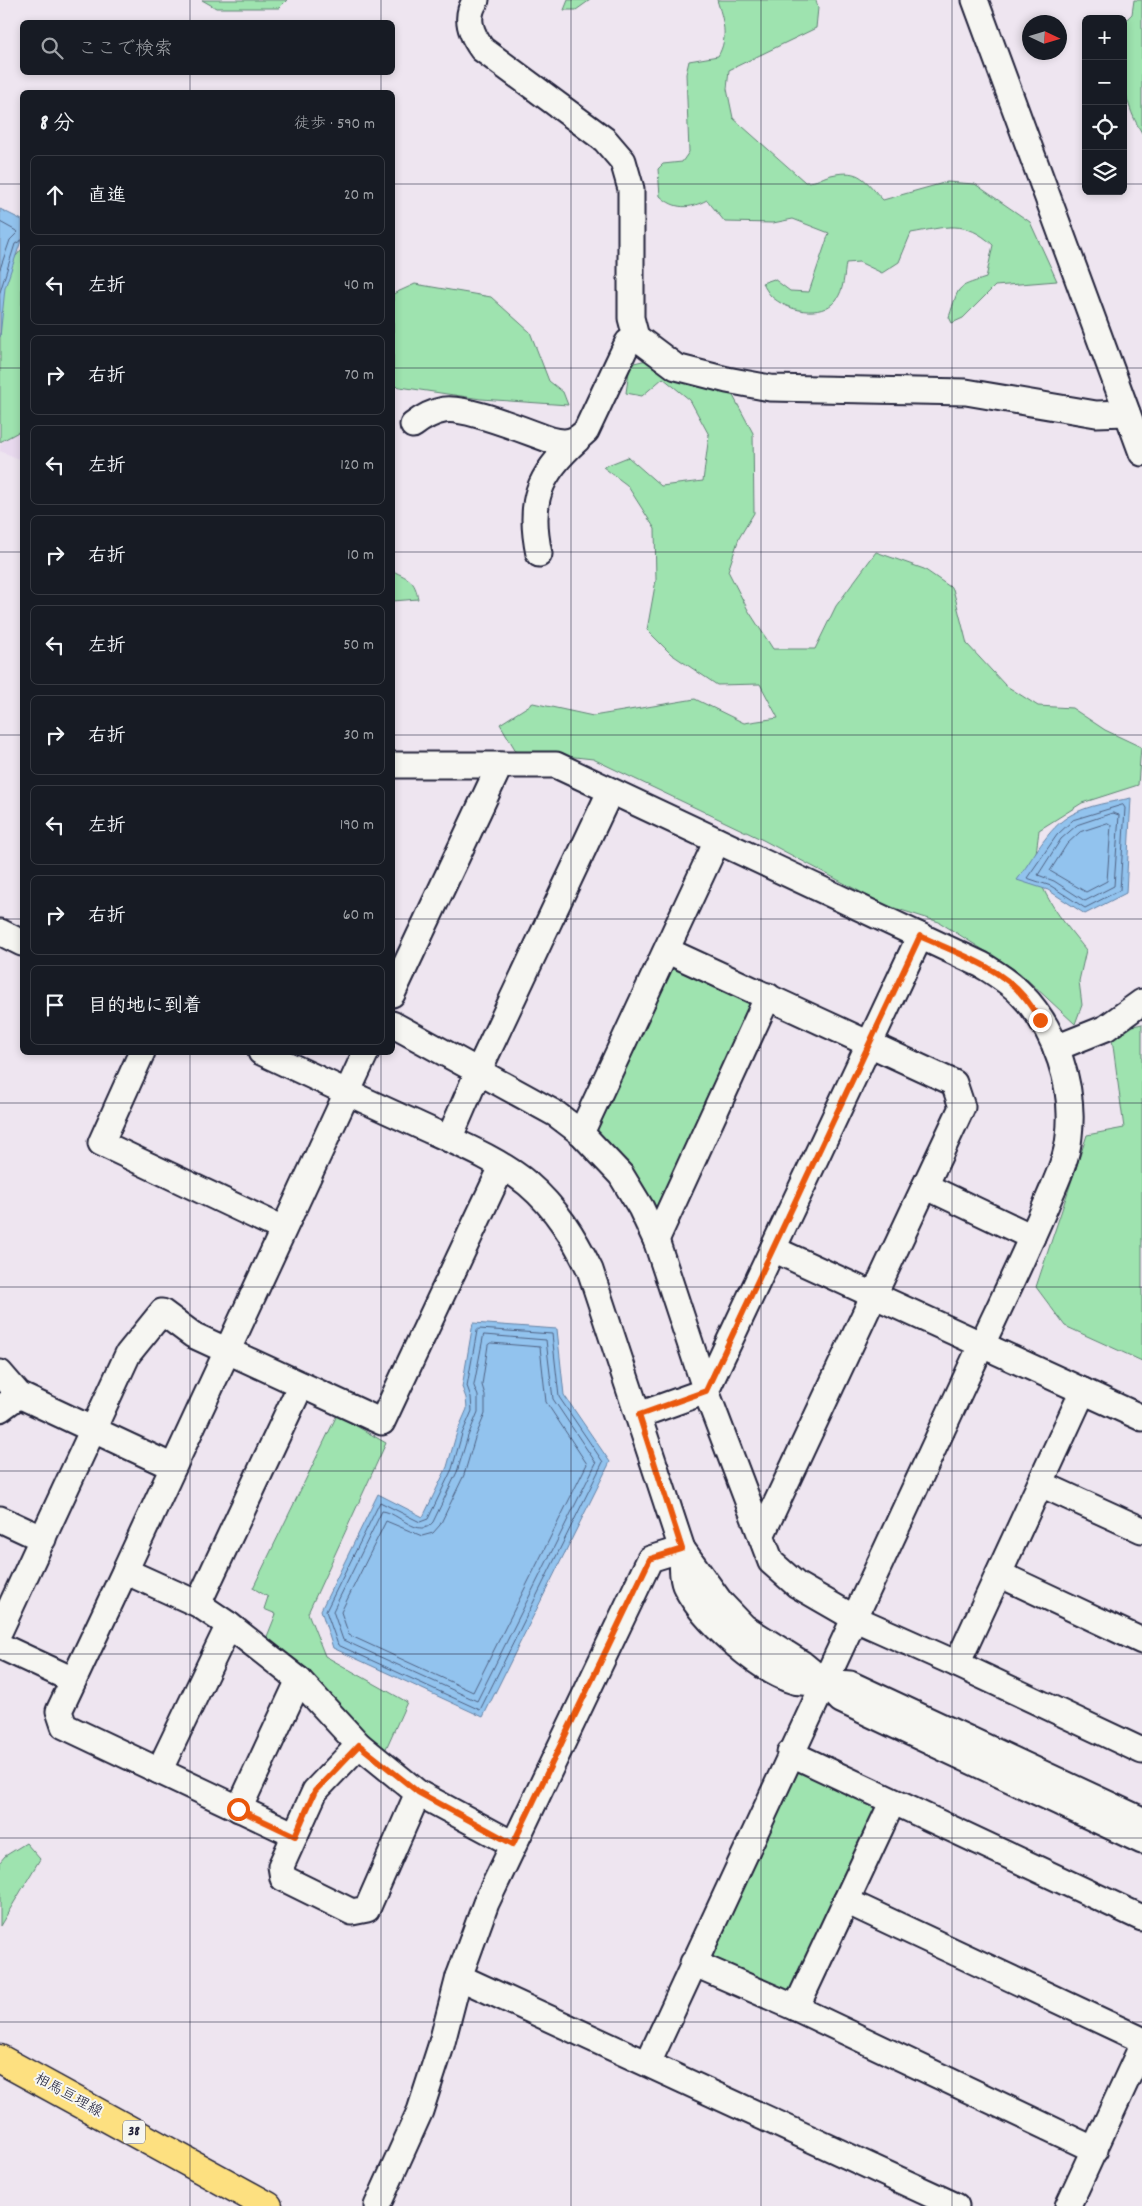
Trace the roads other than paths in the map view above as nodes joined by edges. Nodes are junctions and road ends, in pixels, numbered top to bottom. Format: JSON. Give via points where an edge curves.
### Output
{"nodes":[{"id":1,"x":476,"y":0,"type":"edge"},
{"id":2,"x":975,"y":0,"type":"edge"},
{"id":3,"x":636,"y":337,"type":"junction"},
{"id":4,"x":1127,"y":413,"type":"junction"},
{"id":5,"x":413,"y":425,"type":"dead end"},
{"id":6,"x":577,"y":440,"type":"junction"},
{"id":7,"x":1141,"y":449,"type":"edge"},
{"id":8,"x":539,"y":554,"type":"dead end"},
{"id":9,"x":395,"y":765,"type":"edge"},
{"id":10,"x":500,"y":765,"type":"junction"},
{"id":11,"x":610,"y":792,"type":"junction"},
{"id":12,"x":717,"y":841,"type":"junction"},
{"id":13,"x":920,"y":936,"type":"junction"},
{"id":14,"x":668,"y":951,"type":"junction"},
{"id":15,"x":395,"y":988,"type":"edge"},
{"id":16,"x":768,"y":996,"type":"junction"},
{"id":17,"x":1142,"y":1002,"type":"edge"},
{"id":18,"x":395,"y":1026,"type":"edge"},
{"id":19,"x":868,"y":1042,"type":"junction"},
{"id":20,"x":1056,"y":1048,"type":"junction"},
{"id":21,"x":141,"y":1055,"type":"edge"},
{"id":22,"x":267,"y":1055,"type":"edge"},
{"id":23,"x":365,"y":1055,"type":"edge"},
{"id":24,"x":478,"y":1072,"type":"junction"},
{"id":25,"x":348,"y":1093,"type":"junction"},
{"id":26,"x":581,"y":1133,"type":"junction"},
{"id":27,"x":450,"y":1139,"type":"junction"},
{"id":28,"x":502,"y":1167,"type":"junction"},
{"id":29,"x":925,"y":1186,"type":"junction"},
{"id":30,"x":283,"y":1229,"type":"junction"},
{"id":31,"x":1032,"y":1237,"type":"junction"},
{"id":32,"x":656,"y":1240,"type":"junction"},
{"id":33,"x":773,"y":1249,"type":"junction"},
{"id":34,"x":874,"y":1295,"type":"junction"},
{"id":35,"x":982,"y":1344,"type":"junction"},
{"id":36,"x":226,"y":1351,"type":"junction"},
{"id":37,"x":0,"y":1373,"type":"edge"},
{"id":38,"x":301,"y":1385,"type":"junction"},
{"id":39,"x":706,"y":1391,"type":"junction"},
{"id":40,"x":1083,"y":1391,"type":"junction"},
{"id":41,"x":10,"y":1402,"type":"edge"},
{"id":42,"x":639,"y":1415,"type":"junction"},
{"id":43,"x":1142,"y":1418,"type":"edge"},
{"id":44,"x":94,"y":1430,"type":"junction"},
{"id":45,"x":173,"y":1467,"type":"junction"},
{"id":46,"x":1041,"y":1484,"type":"junction"},
{"id":47,"x":0,"y":1519,"type":"edge"},
{"id":48,"x":1142,"y":1530,"type":"edge"},
{"id":49,"x":761,"y":1536,"type":"junction"},
{"id":50,"x":43,"y":1539,"type":"junction"},
{"id":51,"x":682,"y":1549,"type":"junction"},
{"id":52,"x":125,"y":1571,"type":"junction"},
{"id":53,"x":999,"y":1574,"type":"junction"},
{"id":54,"x":198,"y":1604,"type":"junction"},
{"id":55,"x":856,"y":1619,"type":"junction"},
{"id":56,"x":229,"y":1625,"type":"junction"},
{"id":57,"x":0,"y":1630,"type":"edge"},
{"id":58,"x":1142,"y":1640,"type":"edge"},
{"id":59,"x":0,"y":1646,"type":"edge"},
{"id":60,"x":957,"y":1664,"type":"junction"},
{"id":61,"x":73,"y":1680,"type":"junction"},
{"id":62,"x":299,"y":1680,"type":"junction"},
{"id":63,"x":824,"y":1682,"type":"junction"},
{"id":64,"x":359,"y":1745,"type":"junction"},
{"id":65,"x":1142,"y":1751,"type":"edge"},
{"id":66,"x":790,"y":1754,"type":"junction"},
{"id":67,"x":159,"y":1771,"type":"junction"},
{"id":68,"x":418,"y":1792,"type":"junction"},
{"id":69,"x":892,"y":1803,"type":"junction"},
{"id":70,"x":238,"y":1809,"type":"junction"},
{"id":71,"x":1142,"y":1820,"type":"edge"},
{"id":72,"x":295,"y":1836,"type":"junction"},
{"id":73,"x":1142,"y":1841,"type":"edge"},
{"id":74,"x":513,"y":1844,"type":"junction"},
{"id":75,"x":846,"y":1901,"type":"junction"},
{"id":76,"x":1142,"y":1918,"type":"edge"},
{"id":77,"x":693,"y":1962,"type":"junction"},
{"id":78,"x":459,"y":1977,"type":"junction"},
{"id":79,"x":796,"y":2008,"type":"junction"},
{"id":80,"x":1142,"y":2040,"type":"edge"},
{"id":81,"x":1142,"y":2046,"type":"edge"},
{"id":82,"x":0,"y":2059,"type":"edge"},
{"id":83,"x":648,"y":2063,"type":"junction"},
{"id":84,"x":1095,"y":2150,"type":"junction"},
{"id":85,"x":268,"y":2206,"type":"edge"},
{"id":86,"x":377,"y":2206,"type":"edge"},
{"id":87,"x":956,"y":2206,"type":"edge"},
{"id":88,"x":1068,"y":2206,"type":"edge"}],
"edges":[{"from":1,"to":3,"type":"street","via":[[469,19],[472,35],[482,49],[605,140],[622,161],[632,189],[631,318]]},
{"from":2,"to":4,"type":"street"},
{"from":3,"to":4,"type":"street","via":[[676,367],[770,388],[966,392],[1096,414]]},
{"from":3,"to":6,"type":"street","via":[[628,342],[586,431]]},
{"from":4,"to":7,"type":"street"},
{"from":5,"to":6,"type":"street","via":[[423,417],[444,410],[461,410],[551,440],[564,443]]},
{"from":6,"to":8,"type":"street","via":[[560,455],[536,496],[533,516]]},
{"from":9,"to":10,"type":"street"},
{"from":10,"to":11,"type":"street","via":[[556,765]]},
{"from":10,"to":15,"type":"street"},
{"from":11,"to":12,"type":"street"},
{"from":11,"to":24,"type":"street"},
{"from":12,"to":13,"type":"street"},
{"from":12,"to":14,"type":"street"},
{"from":13,"to":19,"type":"street"},
{"from":13,"to":20,"type":"street","via":[[982,965],[1007,981],[1023,996]]},
{"from":14,"to":16,"type":"street"},
{"from":14,"to":26,"type":"street"},
{"from":16,"to":19,"type":"street"},
{"from":16,"to":32,"type":"street"},
{"from":17,"to":20,"type":"street","via":[[1106,1028]]},
{"from":18,"to":24,"type":"street"},
{"from":19,"to":29,"type":"street","via":[[954,1083],[962,1107]]},
{"from":19,"to":33,"type":"street"},
{"from":20,"to":31,"type":"street","via":[[1070,1110],[1069,1136],[1064,1161]]},
{"from":21,"to":30,"type":"street","via":[[101,1143]]},
{"from":22,"to":25,"type":"street"},
{"from":23,"to":25,"type":"street"},
{"from":24,"to":26,"type":"street","via":[[556,1114]]},
{"from":24,"to":27,"type":"street"},
{"from":25,"to":27,"type":"street"},
{"from":25,"to":30,"type":"street"},
{"from":26,"to":32,"type":"street","via":[[621,1175],[642,1208]]},
{"from":27,"to":28,"type":"street"},
{"from":28,"to":38,"type":"street","via":[[382,1422]]},
{"from":28,"to":42,"type":"street","via":[[527,1184],[574,1236],[590,1270]]},
{"from":29,"to":31,"type":"street"},
{"from":29,"to":34,"type":"street"},
{"from":30,"to":36,"type":"street"},
{"from":31,"to":35,"type":"street"},
{"from":32,"to":39,"type":"street"},
{"from":33,"to":34,"type":"street"},
{"from":33,"to":39,"type":"street"},
{"from":34,"to":35,"type":"street"},
{"from":34,"to":49,"type":"street"},
{"from":35,"to":40,"type":"street"},
{"from":35,"to":55,"type":"street"},
{"from":36,"to":38,"type":"street"},
{"from":36,"to":44,"type":"street","via":[[193,1335],[162,1312],[128,1354]]},
{"from":36,"to":45,"type":"street"},
{"from":37,"to":41,"type":"street"},
{"from":38,"to":54,"type":"street"},
{"from":39,"to":42,"type":"street"},
{"from":39,"to":49,"type":"street"},
{"from":40,"to":43,"type":"street"},
{"from":40,"to":46,"type":"street"},
{"from":41,"to":44,"type":"street"},
{"from":42,"to":51,"type":"street"},
{"from":44,"to":45,"type":"street"},
{"from":44,"to":50,"type":"street"},
{"from":45,"to":52,"type":"street"},
{"from":46,"to":48,"type":"street"},
{"from":46,"to":53,"type":"street"},
{"from":47,"to":50,"type":"street"},
{"from":49,"to":55,"type":"street","via":[[771,1562],[796,1585]]},
{"from":50,"to":57,"type":"street"},
{"from":51,"to":63,"type":"street","via":[[685,1586],[710,1619],[761,1664],[794,1681]]},
{"from":51,"to":74,"type":"street","via":[[650,1559]]},
{"from":52,"to":54,"type":"street"},
{"from":52,"to":61,"type":"street"},
{"from":53,"to":58,"type":"street"},
{"from":53,"to":60,"type":"street"},
{"from":54,"to":56,"type":"street"},
{"from":55,"to":60,"type":"street"},
{"from":55,"to":63,"type":"street"},
{"from":56,"to":62,"type":"street"},
{"from":56,"to":67,"type":"street"},
{"from":59,"to":61,"type":"street"},
{"from":60,"to":65,"type":"street"},
{"from":61,"to":67,"type":"street","via":[[58,1711],[64,1726]]},
{"from":62,"to":64,"type":"street"},
{"from":62,"to":70,"type":"street"},
{"from":63,"to":66,"type":"street"},
{"from":63,"to":71,"type":"street","via":[[850,1684]]},
{"from":63,"to":73,"type":"street","via":[[841,1700]]},
{"from":64,"to":68,"type":"street"},
{"from":64,"to":72,"type":"street","via":[[315,1791]]},
{"from":66,"to":69,"type":"street"},
{"from":66,"to":77,"type":"street"},
{"from":67,"to":70,"type":"street"},
{"from":68,"to":72,"type":"street","via":[[366,1909],[352,1912],[283,1878],[281,1866]]},
{"from":68,"to":74,"type":"street"},
{"from":69,"to":75,"type":"street"},
{"from":69,"to":76,"type":"street"},
{"from":70,"to":72,"type":"street"},
{"from":74,"to":78,"type":"street","via":[[486,1902]]},
{"from":75,"to":79,"type":"street"},
{"from":75,"to":80,"type":"street"},
{"from":77,"to":79,"type":"street"},
{"from":77,"to":83,"type":"street"},
{"from":78,"to":83,"type":"street"},
{"from":78,"to":86,"type":"street","via":[[420,2111]]},
{"from":79,"to":84,"type":"street"},
{"from":81,"to":84,"type":"street"},
{"from":82,"to":85,"type":"main road","name":"相馬亘理線","number":"38"},
{"from":83,"to":87,"type":"street"},
{"from":84,"to":88,"type":"street"}]}
